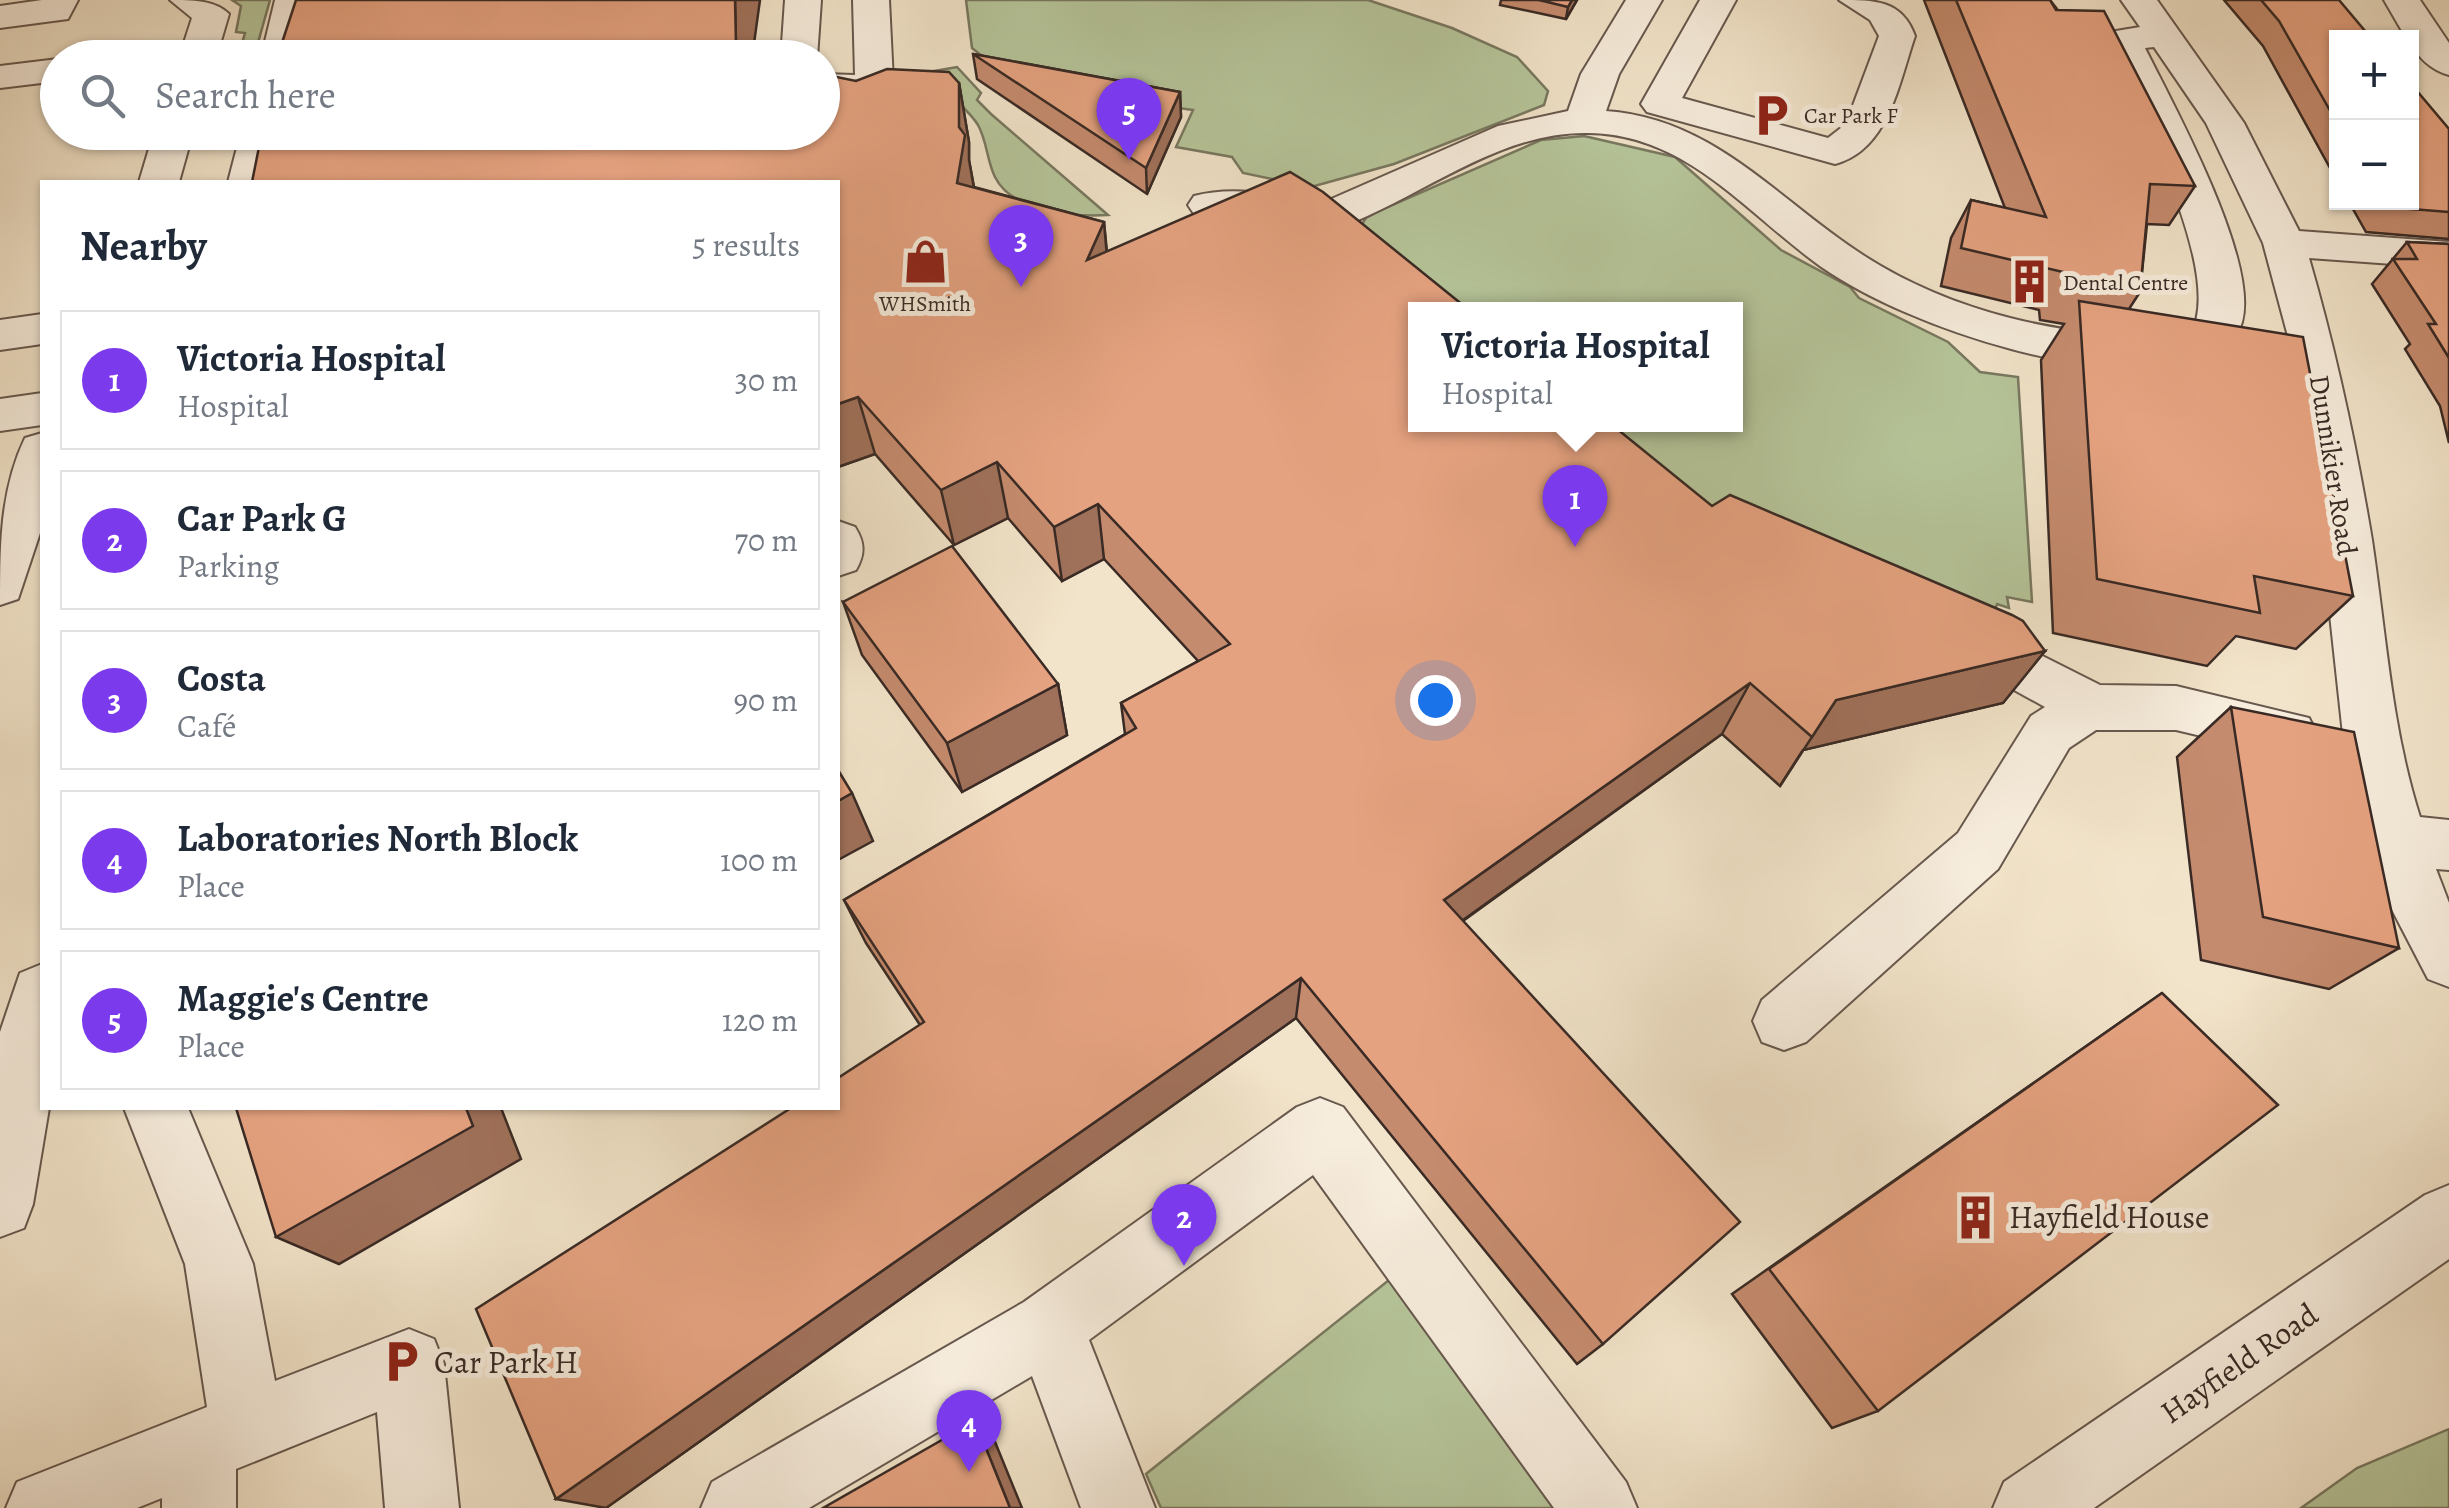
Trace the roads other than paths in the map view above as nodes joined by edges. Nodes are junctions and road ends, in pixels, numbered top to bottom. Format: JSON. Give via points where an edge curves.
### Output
{"nodes":[{"id":1,"x":60,"y":0,"type":"edge"},
{"id":2,"x":188,"y":0,"type":"edge"},
{"id":3,"x":294,"y":0,"type":"edge"},
{"id":4,"x":803,"y":0,"type":"edge"},
{"id":5,"x":871,"y":0,"type":"edge"},
{"id":6,"x":1644,"y":0,"type":"edge"},
{"id":7,"x":1718,"y":0,"type":"edge"},
{"id":8,"x":1856,"y":0,"type":"edge"},
{"id":9,"x":2402,"y":0,"type":"edge"},
{"id":10,"x":0,"y":17,"type":"edge"},
{"id":11,"x":2153,"y":18,"type":"edge"},
{"id":12,"x":203,"y":40,"type":"edge"},
{"id":13,"x":284,"y":40,"type":"edge"},
{"id":14,"x":800,"y":40,"type":"edge"},
{"id":15,"x":2449,"y":64,"type":"edge"},
{"id":16,"x":40,"y":72,"type":"edge"},
{"id":17,"x":0,"y":77,"type":"edge"},
{"id":18,"x":840,"y":88,"type":"edge"},
{"id":19,"x":1590,"y":121,"type":"junction"},
{"id":20,"x":169,"y":150,"type":"edge"},
{"id":21,"x":256,"y":150,"type":"edge"},
{"id":22,"x":160,"y":180,"type":"edge"},
{"id":23,"x":248,"y":180,"type":"edge"},
{"id":24,"x":1208,"y":205,"type":"edge"},
{"id":25,"x":2284,"y":244,"type":"junction"},
{"id":26,"x":2449,"y":255,"type":"edge"},
{"id":27,"x":40,"y":329,"type":"edge"},
{"id":28,"x":0,"y":335,"type":"edge"},
{"id":29,"x":40,"y":408,"type":"edge"},
{"id":30,"x":0,"y":415,"type":"edge"},
{"id":31,"x":40,"y":456,"type":"edge"},
{"id":32,"x":0,"y":584,"type":"edge"},
{"id":33,"x":1920,"y":620,"type":"edge"},
{"id":34,"x":2093,"y":707,"type":"junction"},
{"id":35,"x":2372,"y":753,"type":"junction"},
{"id":36,"x":2422,"y":842,"type":"edge"},
{"id":37,"x":2449,"y":959,"type":"edge"},
{"id":38,"x":1784,"y":1022,"type":"dead end"},
{"id":39,"x":38,"y":1025,"type":"edge"},
{"id":40,"x":157,"y":1110,"type":"edge"},
{"id":41,"x":0,"y":1204,"type":"edge"},
{"id":42,"x":2449,"y":1218,"type":"edge"},
{"id":43,"x":1049,"y":1327,"type":"junction"},
{"id":44,"x":215,"y":1461,"type":"edge"},
{"id":45,"x":43,"y":1508,"type":"edge"},
{"id":46,"x":422,"y":1508,"type":"edge"},
{"id":47,"x":738,"y":1508,"type":"edge"},
{"id":48,"x":1118,"y":1508,"type":"edge"},
{"id":49,"x":1600,"y":1508,"type":"edge"},
{"id":50,"x":2030,"y":1508,"type":"edge"}],
"edges":[{"from":1,"to":10,"type":"street","via":[[55,11]]},
{"from":2,"to":12,"type":"street","via":[[211,14]]},
{"from":3,"to":13,"type":"street"},
{"from":4,"to":14,"type":"street"},
{"from":5,"to":18,"type":"street","via":[[874,81]]},
{"from":6,"to":19,"type":"street","via":[[1600,74],[1586,110]]},
{"from":7,"to":8,"type":"street","via":[[1660,104],[1834,152],[1863,129],[1897,36],[1883,12]]},
{"from":9,"to":15,"type":"street"},
{"from":11,"to":19,"type":"street","via":[[2122,40],[2191,189],[2217,272],[2222,320],[2202,351],[2154,355],[2060,346],[1979,326],[1837,257],[1700,148],[1657,131]]},
{"from":11,"to":25,"type":"street","name":"Dunnikier Road","via":[[2225,123]]},
{"from":16,"to":17,"type":"street"},
{"from":19,"to":24,"type":"street","via":[[1520,131],[1328,235],[1288,210],[1260,203]]},
{"from":20,"to":22,"type":"street"},
{"from":21,"to":23,"type":"street"},
{"from":25,"to":26,"type":"street"},
{"from":25,"to":35,"type":"street","name":"Dunnikier Road","via":[[2318,366]]},
{"from":27,"to":28,"type":"street"},
{"from":29,"to":30,"type":"street"},
{"from":31,"to":32,"type":"street"},
{"from":33,"to":34,"type":"street","via":[[1991,649]]},
{"from":34,"to":35,"type":"street","via":[[2176,708]]},
{"from":34,"to":38,"type":"street","via":[[2050,732],[1978,851]]},
{"from":35,"to":36,"type":"street","name":"Dunnikier Road"},
{"from":36,"to":37,"type":"street","name":"Dunnikier Road","via":[[2417,902]]},
{"from":39,"to":41,"type":"street"},
{"from":40,"to":44,"type":"street","via":[[220,1264]]},
{"from":42,"to":50,"type":"street","name":"Hayfield Road"},
{"from":43,"to":47,"type":"street"},
{"from":43,"to":48,"type":"street"},
{"from":43,"to":49,"type":"street","via":[[1320,1130]]},
{"from":44,"to":45,"type":"street"},
{"from":44,"to":46,"type":"street","via":[[408,1364]]}]}
